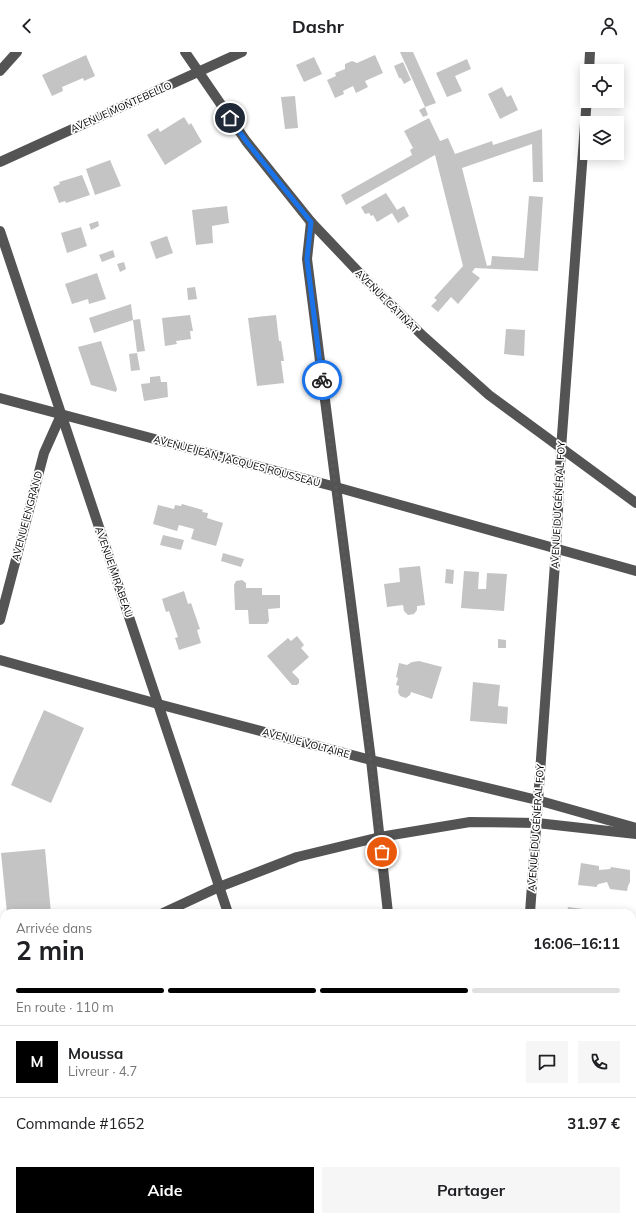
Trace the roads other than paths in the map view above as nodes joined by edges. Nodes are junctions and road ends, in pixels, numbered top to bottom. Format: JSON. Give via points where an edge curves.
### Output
{"nodes":[{"id":1,"x":17,"y":52,"type":"edge"},
{"id":2,"x":185,"y":52,"type":"edge"},
{"id":3,"x":242,"y":52,"type":"edge"},
{"id":4,"x":590,"y":52,"type":"edge"},
{"id":5,"x":589,"y":64,"type":"edge"},
{"id":6,"x":0,"y":71,"type":"edge"},
{"id":7,"x":198,"y":72,"type":"junction"},
{"id":8,"x":586,"y":108,"type":"edge"},
{"id":9,"x":0,"y":162,"type":"edge"},
{"id":10,"x":311,"y":222,"type":"junction"},
{"id":11,"x":0,"y":231,"type":"edge"},
{"id":12,"x":0,"y":398,"type":"edge"},
{"id":13,"x":61,"y":415,"type":"junction"},
{"id":14,"x":561,"y":449,"type":"junction"},
{"id":15,"x":336,"y":487,"type":"junction"},
{"id":16,"x":636,"y":503,"type":"edge"},
{"id":17,"x":556,"y":549,"type":"junction"},
{"id":18,"x":636,"y":571,"type":"edge"},
{"id":19,"x":0,"y":620,"type":"edge"},
{"id":20,"x":0,"y":660,"type":"edge"},
{"id":21,"x":158,"y":704,"type":"junction"},
{"id":22,"x":371,"y":760,"type":"junction"},
{"id":23,"x":537,"y":800,"type":"junction"},
{"id":24,"x":537,"y":823,"type":"junction"},
{"id":25,"x":636,"y":828,"type":"edge"},
{"id":26,"x":636,"y":834,"type":"edge"},
{"id":27,"x":380,"y":837,"type":"junction"},
{"id":28,"x":219,"y":887,"type":"junction"},
{"id":29,"x":172,"y":909,"type":"edge"},
{"id":30,"x":227,"y":909,"type":"edge"},
{"id":31,"x":388,"y":909,"type":"edge"},
{"id":32,"x":530,"y":909,"type":"edge"}],
"edges":[{"from":1,"to":6,"type":"street"},
{"from":2,"to":7,"type":"street","name":"AVENUE CATINAT"},
{"from":3,"to":7,"type":"street","name":"AVENUE MONTEBELLO"},
{"from":4,"to":5,"type":"street"},
{"from":7,"to":9,"type":"street","name":"AVENUE MONTEBELLO"},
{"from":7,"to":10,"type":"street","name":"AVENUE CATINAT","via":[[246,141]]},
{"from":8,"to":14,"type":"street","name":"AVENUE DU GÉNÉRAL FOY"},
{"from":10,"to":14,"type":"street","name":"AVENUE CATINAT","via":[[434,346],[489,395]]},
{"from":10,"to":15,"type":"street","via":[[307,259]]},
{"from":11,"to":13,"type":"street","name":"AVENUE MIRABEAU"},
{"from":12,"to":13,"type":"street","name":"AVENUE JEAN-JACQUES ROUSSEAU"},
{"from":13,"to":15,"type":"street","name":"AVENUE JEAN-JACQUES ROUSSEAU"},
{"from":13,"to":19,"type":"street","name":"AVENUE ENGRAND","via":[[44,453]]},
{"from":13,"to":21,"type":"street","name":"AVENUE MIRABEAU"},
{"from":14,"to":16,"type":"street","name":"AVENUE CATINAT"},
{"from":14,"to":17,"type":"street","name":"AVENUE DU GÉNÉRAL FOY"},
{"from":15,"to":17,"type":"street","name":"AVENUE JEAN-JACQUES ROUSSEAU"},
{"from":15,"to":22,"type":"street"},
{"from":17,"to":18,"type":"street","name":"AVENUE JEAN-JACQUES ROUSSEAU"},
{"from":17,"to":23,"type":"street","name":"AVENUE DU GÉNÉRAL FOY"},
{"from":20,"to":21,"type":"street","name":"AVENUE VOLTAIRE"},
{"from":21,"to":22,"type":"street","name":"AVENUE VOLTAIRE"},
{"from":21,"to":28,"type":"street","name":"AVENUE MIRABEAU"},
{"from":22,"to":23,"type":"street","name":"AVENUE VOLTAIRE"},
{"from":22,"to":27,"type":"street"},
{"from":23,"to":24,"type":"street","name":"AVENUE DU GÉNÉRAL FOY"},
{"from":23,"to":25,"type":"street","name":"AVENUE VOLTAIRE"},
{"from":24,"to":26,"type":"street"},
{"from":24,"to":27,"type":"street","via":[[470,822]]},
{"from":24,"to":32,"type":"street","name":"AVENUE DU GÉNÉRAL FOY"},
{"from":27,"to":28,"type":"street","via":[[297,857]]},
{"from":27,"to":31,"type":"street"},
{"from":28,"to":29,"type":"street"},
{"from":28,"to":30,"type":"street","name":"AVENUE MIRABEAU"}]}
